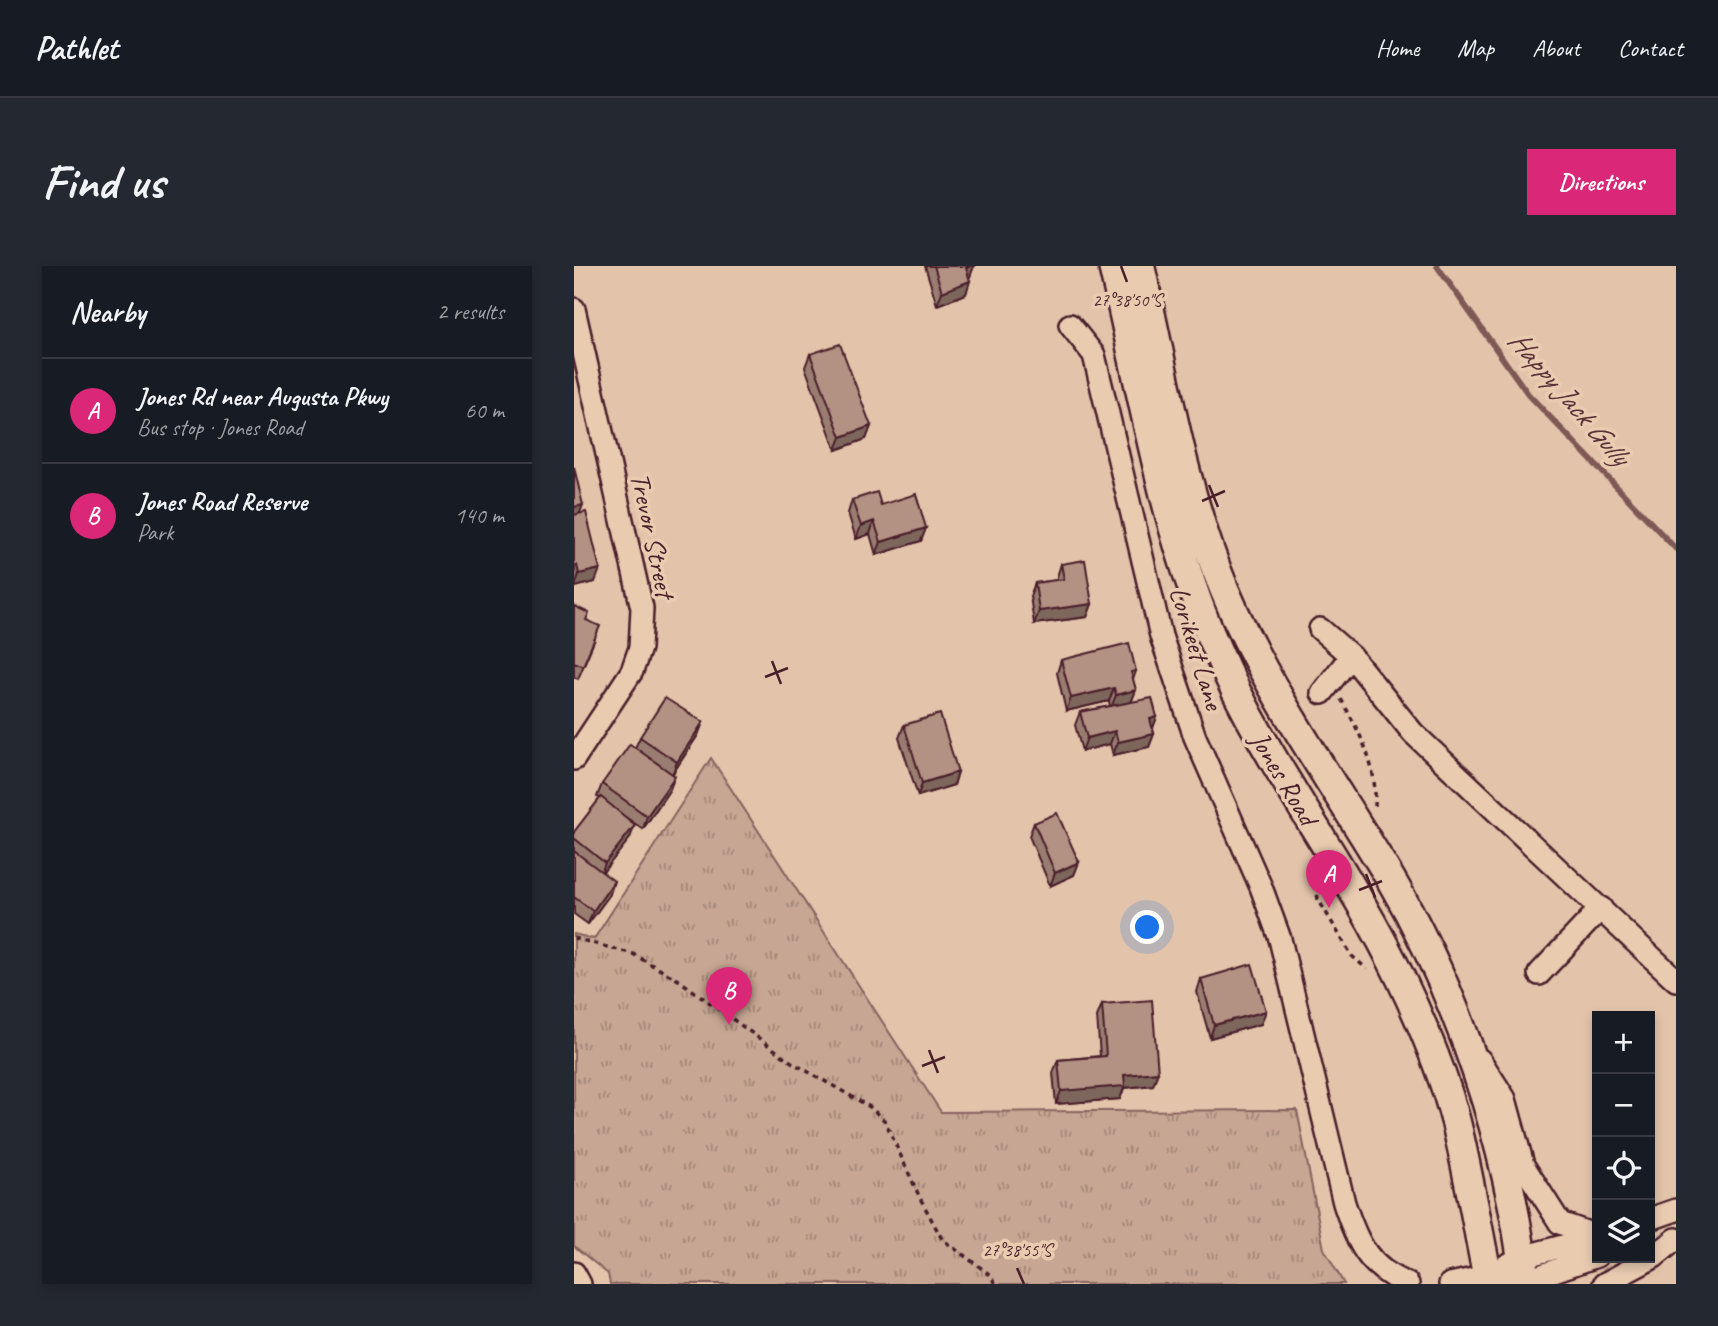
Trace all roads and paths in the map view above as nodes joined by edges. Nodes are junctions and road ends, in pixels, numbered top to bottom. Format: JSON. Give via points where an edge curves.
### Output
{"nodes":[{"id":1,"x":1113,"y":266,"type":"edge"},
{"id":2,"x":1139,"y":266,"type":"edge"},
{"id":3,"x":574,"y":309,"type":"edge"},
{"id":4,"x":1070,"y":325,"type":"dead end"},
{"id":5,"x":1320,"y":629,"type":"dead end"},
{"id":6,"x":1351,"y":656,"type":"junction"},
{"id":7,"x":1326,"y":687,"type":"joint"},
{"id":8,"x":574,"y":759,"type":"edge"},
{"id":9,"x":1375,"y":812,"type":"dead end"},
{"id":10,"x":1601,"y":908,"type":"junction"},
{"id":11,"x":574,"y":938,"type":"edge"},
{"id":12,"x":1539,"y":974,"type":"dead end"},
{"id":13,"x":1676,"y":980,"type":"edge"},
{"id":14,"x":1467,"y":1041,"type":"junction"},
{"id":15,"x":1676,"y":1210,"type":"edge"},
{"id":16,"x":1655,"y":1217,"type":"edge"},
{"id":17,"x":1676,"y":1230,"type":"edge"},
{"id":18,"x":1592,"y":1235,"type":"edge"},
{"id":19,"x":1655,"y":1237,"type":"edge"},
{"id":20,"x":1676,"y":1239,"type":"edge"},
{"id":21,"x":1592,"y":1240,"type":"edge"},
{"id":22,"x":1592,"y":1257,"type":"edge"},
{"id":23,"x":574,"y":1273,"type":"edge"},
{"id":24,"x":1524,"y":1274,"type":"edge"},
{"id":25,"x":1488,"y":1280,"type":"edge"},
{"id":26,"x":580,"y":1284,"type":"edge"},
{"id":27,"x":996,"y":1284,"type":"edge"},
{"id":28,"x":1408,"y":1284,"type":"edge"},
{"id":29,"x":1450,"y":1284,"type":"edge"},
{"id":30,"x":1604,"y":1284,"type":"edge"}],
"edges":[{"from":1,"to":25,"type":"main road","name":"Jones Road","via":[[1167,498],[1214,646],[1247,717],[1361,905],[1437,1060],[1456,1121]]},
{"from":2,"to":14,"type":"main road","name":"Jones Road","via":[[1192,492],[1225,591],[1298,732],[1391,880]]},
{"from":3,"to":8,"type":"street","name":"Trevor Street","via":[[642,608],[640,648],[632,671]]},
{"from":4,"to":28,"type":"street","name":"Lorikeet Lane","via":[[1094,355],[1161,636],[1195,737],[1280,939],[1343,1203],[1358,1244],[1383,1272]]},
{"from":5,"to":6,"type":"street"},
{"from":6,"to":7,"type":"street"},
{"from":6,"to":10,"type":"street","via":[[1413,733]]},
{"from":7,"to":9,"type":"path","via":[[1371,756]]},
{"from":10,"to":12,"type":"street"},
{"from":10,"to":13,"type":"street"},
{"from":11,"to":27,"type":"path","via":[[633,954],[680,981],[793,1063],[870,1107],[886,1121],[942,1239]]},
{"from":14,"to":18,"type":"street","via":[[1505,1098],[1523,1165],[1554,1214],[1560,1223]]},
{"from":14,"to":24,"type":"main road","name":"Jones Road","via":[[1496,1139]]},
{"from":15,"to":16,"type":"street"},
{"from":17,"to":19,"type":"street"},
{"from":20,"to":30,"type":"street","via":[[1654,1257]]},
{"from":21,"to":24,"type":"street"},
{"from":22,"to":24,"type":"street"},
{"from":23,"to":26,"type":"street"},
{"from":24,"to":25,"type":"street"},
{"from":25,"to":29,"type":"street"}]}
